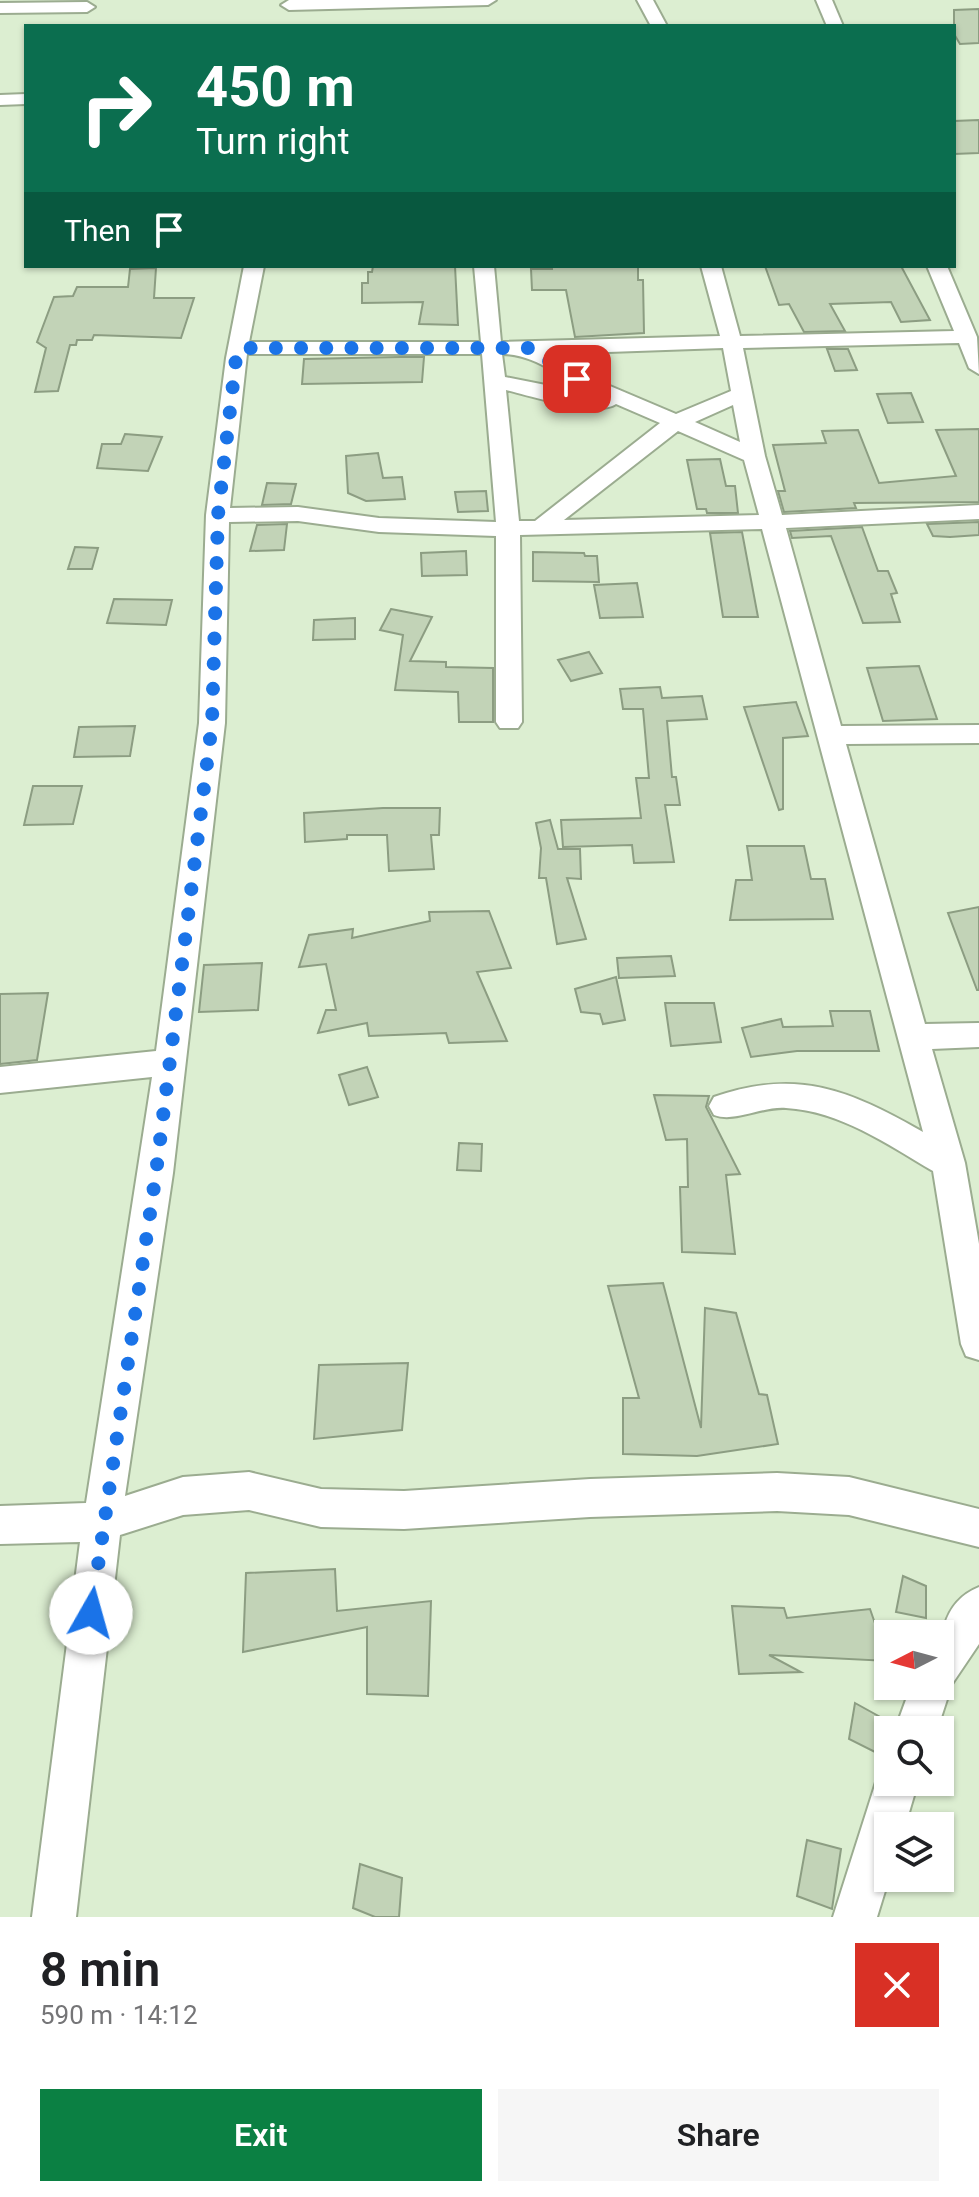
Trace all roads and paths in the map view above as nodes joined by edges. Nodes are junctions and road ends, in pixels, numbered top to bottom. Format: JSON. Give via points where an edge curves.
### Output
{"nodes":[{"id":1,"x":467,"y":0,"type":"edge"},
{"id":2,"x":488,"y":0,"type":"edge"},
{"id":3,"x":645,"y":0,"type":"edge"},
{"id":4,"x":824,"y":0,"type":"edge"},
{"id":5,"x":289,"y":2,"type":"edge"},
{"id":6,"x":87,"y":7,"type":"dead end"},
{"id":7,"x":0,"y":8,"type":"edge"},
{"id":8,"x":286,"y":24,"type":"edge"},
{"id":9,"x":658,"y":24,"type":"edge"},
{"id":10,"x":834,"y":24,"type":"edge"},
{"id":11,"x":24,"y":99,"type":"edge"},
{"id":12,"x":0,"y":100,"type":"edge"},
{"id":13,"x":254,"y":268,"type":"edge"},
{"id":14,"x":712,"y":268,"type":"edge"},
{"id":15,"x":938,"y":268,"type":"edge"},
{"id":16,"x":483,"y":273,"type":"edge"},
{"id":17,"x":967,"y":337,"type":"junction"},
{"id":18,"x":732,"y":342,"type":"junction"},
{"id":19,"x":490,"y":347,"type":"junction"},
{"id":20,"x":241,"y":348,"type":"junction"},
{"id":21,"x":528,"y":348,"type":"junction"},
{"id":22,"x":979,"y":368,"type":"edge"},
{"id":23,"x":493,"y":381,"type":"junction"},
{"id":24,"x":743,"y":393,"type":"junction"},
{"id":25,"x":629,"y":403,"type":"junction"},
{"id":26,"x":679,"y":421,"type":"junction"},
{"id":27,"x":754,"y":456,"type":"junction"},
{"id":28,"x":979,"y":512,"type":"edge"},
{"id":29,"x":218,"y":515,"type":"junction"},
{"id":30,"x":772,"y":522,"type":"junction"},
{"id":31,"x":543,"y":526,"type":"junction"},
{"id":32,"x":508,"y":527,"type":"junction"},
{"id":33,"x":509,"y":722,"type":"dead end"},
{"id":34,"x":979,"y":734,"type":"edge"},
{"id":35,"x":832,"y":735,"type":"junction"},
{"id":36,"x":979,"y":1035,"type":"edge"},
{"id":37,"x":914,"y":1037,"type":"junction"},
{"id":38,"x":170,"y":1062,"type":"junction"},
{"id":39,"x":0,"y":1080,"type":"edge"},
{"id":40,"x":725,"y":1106,"type":"dead end"},
{"id":41,"x":948,"y":1163,"type":"junction"},
{"id":42,"x":979,"y":1344,"type":"edge"},
{"id":43,"x":102,"y":1522,"type":"junction"},
{"id":44,"x":0,"y":1525,"type":"edge"},
{"id":45,"x":979,"y":1528,"type":"edge"},
{"id":46,"x":979,"y":1607,"type":"edge"},
{"id":47,"x":954,"y":1647,"type":"edge"},
{"id":48,"x":893,"y":1796,"type":"edge"},
{"id":49,"x":54,"y":1917,"type":"edge"},
{"id":50,"x":855,"y":1917,"type":"edge"}],
"edges":[{"from":1,"to":2,"type":"street"},
{"from":1,"to":5,"type":"street"},
{"from":3,"to":9,"type":"street"},
{"from":4,"to":10,"type":"street"},
{"from":5,"to":8,"type":"street"},
{"from":6,"to":7,"type":"street"},
{"from":11,"to":12,"type":"street"},
{"from":13,"to":20,"type":"street"},
{"from":14,"to":18,"type":"street"},
{"from":15,"to":17,"type":"street"},
{"from":16,"to":19,"type":"street"},
{"from":16,"to":21,"type":"street","via":[[495,311]]},
{"from":17,"to":18,"type":"street"},
{"from":17,"to":22,"type":"street"},
{"from":18,"to":21,"type":"street"},
{"from":18,"to":24,"type":"street"},
{"from":19,"to":20,"type":"street"},
{"from":19,"to":21,"type":"street"},
{"from":19,"to":23,"type":"street"},
{"from":20,"to":29,"type":"street"},
{"from":21,"to":25,"type":"street"},
{"from":23,"to":25,"type":"street","via":[[584,401]]},
{"from":23,"to":32,"type":"street"},
{"from":24,"to":26,"type":"street"},
{"from":24,"to":27,"type":"street"},
{"from":25,"to":26,"type":"street"},
{"from":26,"to":27,"type":"street"},
{"from":26,"to":31,"type":"street"},
{"from":27,"to":30,"type":"street"},
{"from":28,"to":30,"type":"street"},
{"from":29,"to":32,"type":"street","via":[[298,514],[453,530]]},
{"from":29,"to":38,"type":"street","via":[[212,723]]},
{"from":30,"to":31,"type":"street"},
{"from":30,"to":35,"type":"street"},
{"from":31,"to":32,"type":"street"},
{"from":32,"to":33,"type":"street"},
{"from":34,"to":35,"type":"street"},
{"from":35,"to":37,"type":"street"},
{"from":36,"to":37,"type":"street"},
{"from":37,"to":41,"type":"street"},
{"from":38,"to":39,"type":"street"},
{"from":38,"to":43,"type":"street"},
{"from":40,"to":41,"type":"street","via":[[767,1093],[827,1099]]},
{"from":41,"to":42,"type":"street"},
{"from":43,"to":44,"type":"street"},
{"from":43,"to":45,"type":"street","via":[[183,1496],[249,1491],[321,1508],[404,1510],[777,1492],[849,1496]]},
{"from":43,"to":49,"type":"street"},
{"from":46,"to":47,"type":"street"},
{"from":48,"to":50,"type":"street"}]}
